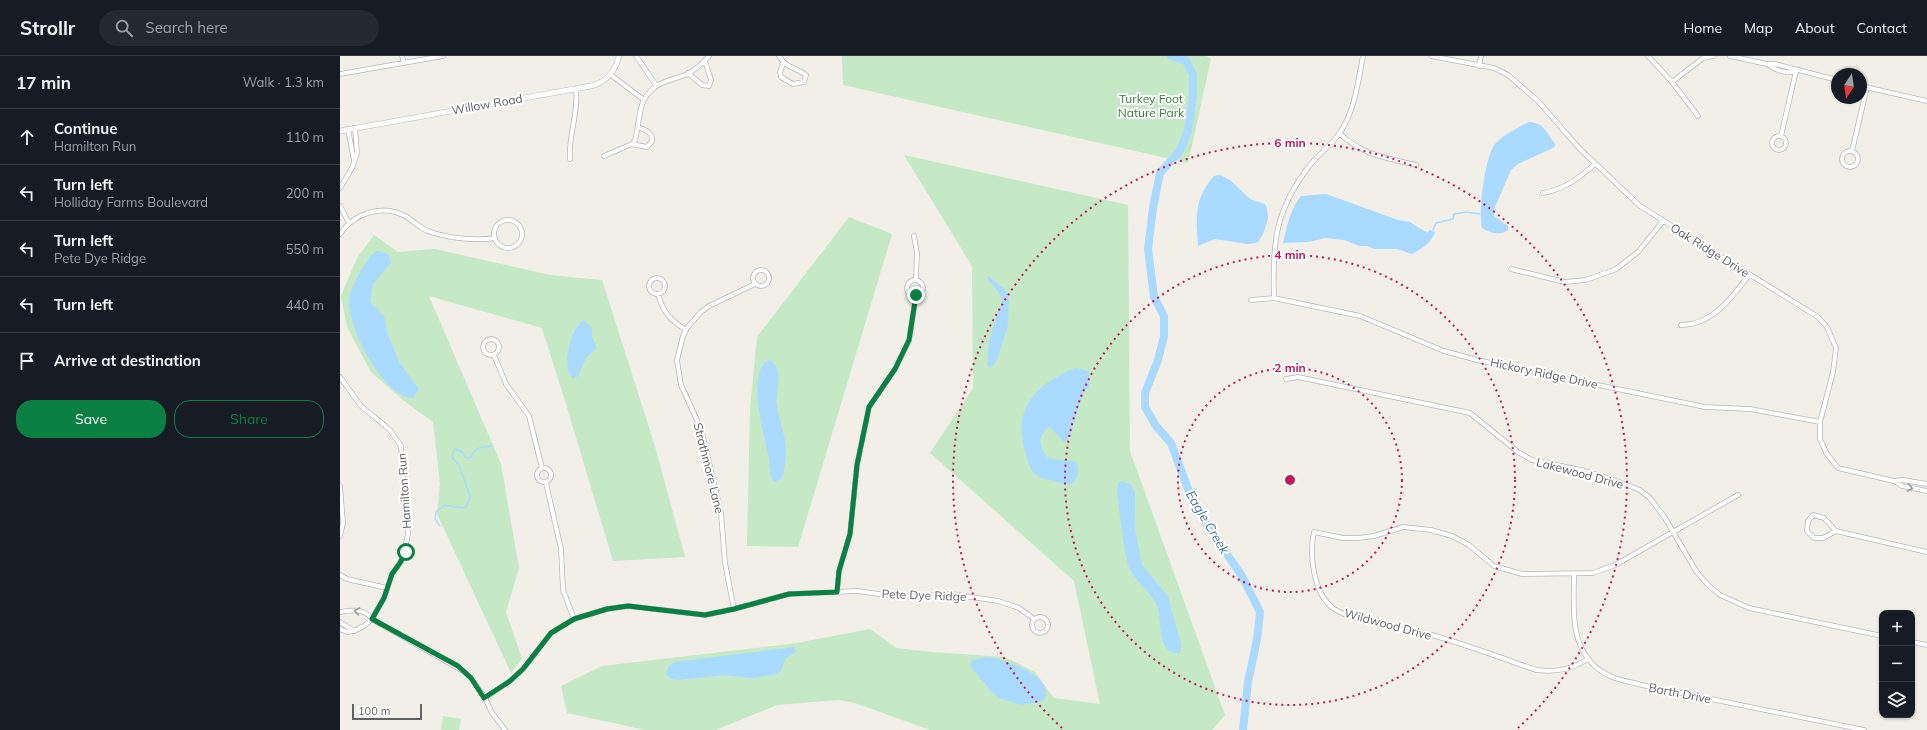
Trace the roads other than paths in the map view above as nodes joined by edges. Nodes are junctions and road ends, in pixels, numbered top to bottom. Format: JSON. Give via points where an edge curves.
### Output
{"nodes":[{"id":1,"x":402,"y":56,"type":"edge"},
{"id":2,"x":443,"y":56,"type":"edge"},
{"id":3,"x":619,"y":56,"type":"edge"},
{"id":4,"x":636,"y":56,"type":"edge"},
{"id":5,"x":709,"y":56,"type":"edge"},
{"id":6,"x":779,"y":56,"type":"edge"},
{"id":7,"x":1363,"y":56,"type":"edge"},
{"id":8,"x":1430,"y":56,"type":"edge"},
{"id":9,"x":1481,"y":56,"type":"edge"},
{"id":10,"x":1648,"y":56,"type":"edge"},
{"id":11,"x":1714,"y":56,"type":"edge"},
{"id":12,"x":1730,"y":56,"type":"edge"},
{"id":13,"x":705,"y":61,"type":"junction"},
{"id":14,"x":404,"y":63,"type":"junction"},
{"id":15,"x":783,"y":64,"type":"junction"},
{"id":16,"x":1479,"y":66,"type":"junction"},
{"id":17,"x":1796,"y":71,"type":"junction"},
{"id":18,"x":688,"y":73,"type":"junction"},
{"id":19,"x":340,"y":74,"type":"edge"},
{"id":20,"x":611,"y":75,"type":"junction"},
{"id":21,"x":1831,"y":79,"type":"edge"},
{"id":22,"x":1672,"y":82,"type":"junction"},
{"id":23,"x":656,"y":85,"type":"junction"},
{"id":24,"x":1867,"y":87,"type":"edge"},
{"id":25,"x":576,"y":89,"type":"junction"},
{"id":26,"x":644,"y":100,"type":"junction"},
{"id":27,"x":1927,"y":101,"type":"edge"},
{"id":28,"x":1863,"y":104,"type":"edge"},
{"id":29,"x":1698,"y":116,"type":"dead end"},
{"id":30,"x":638,"y":127,"type":"junction"},
{"id":31,"x":355,"y":128,"type":"junction"},
{"id":32,"x":348,"y":130,"type":"junction"},
{"id":33,"x":340,"y":131,"type":"edge"},
{"id":34,"x":1340,"y":134,"type":"junction"},
{"id":35,"x":1782,"y":136,"type":"dead end"},
{"id":36,"x":632,"y":144,"type":"junction"},
{"id":37,"x":1852,"y":151,"type":"dead end"},
{"id":38,"x":604,"y":156,"type":"dead end"},
{"id":39,"x":570,"y":158,"type":"dead end"},
{"id":40,"x":354,"y":162,"type":"junction"},
{"id":41,"x":1595,"y":164,"type":"junction"},
{"id":42,"x":1416,"y":165,"type":"dead end"},
{"id":43,"x":340,"y":188,"type":"edge"},
{"id":44,"x":1544,"y":193,"type":"dead end"},
{"id":45,"x":340,"y":206,"type":"edge"},
{"id":46,"x":1663,"y":221,"type":"junction"},
{"id":47,"x":349,"y":223,"type":"junction"},
{"id":48,"x":340,"y":234,"type":"edge"},
{"id":49,"x":914,"y":236,"type":"dead end"},
{"id":50,"x":494,"y":238,"type":"junction"},
{"id":51,"x":1511,"y":269,"type":"dead end"},
{"id":52,"x":1750,"y":274,"type":"junction"},
{"id":53,"x":916,"y":280,"type":"junction"},
{"id":54,"x":755,"y":284,"type":"dead end"},
{"id":55,"x":658,"y":294,"type":"dead end"},
{"id":56,"x":916,"y":295,"type":"junction"},
{"id":57,"x":1274,"y":298,"type":"junction"},
{"id":58,"x":1251,"y":300,"type":"dead end"},
{"id":59,"x":1681,"y":325,"type":"dead end"},
{"id":60,"x":686,"y":330,"type":"junction"},
{"id":61,"x":494,"y":355,"type":"junction"},
{"id":62,"x":340,"y":377,"type":"edge"},
{"id":63,"x":1286,"y":379,"type":"dead end"},
{"id":64,"x":1820,"y":422,"type":"junction"},
{"id":65,"x":542,"y":468,"type":"junction"},
{"id":66,"x":1894,"y":480,"type":"junction"},
{"id":67,"x":546,"y":483,"type":"junction"},
{"id":68,"x":1927,"y":484,"type":"edge"},
{"id":69,"x":340,"y":486,"type":"edge"},
{"id":70,"x":1927,"y":491,"type":"edge"},
{"id":71,"x":1738,"y":495,"type":"dead end"},
{"id":72,"x":1836,"y":531,"type":"junction"},
{"id":73,"x":1673,"y":532,"type":"junction"},
{"id":74,"x":340,"y":536,"type":"edge"},
{"id":75,"x":1927,"y":552,"type":"edge"},
{"id":76,"x":1574,"y":574,"type":"junction"},
{"id":77,"x":340,"y":575,"type":"edge"},
{"id":78,"x":387,"y":588,"type":"junction"},
{"id":79,"x":837,"y":592,"type":"junction"},
{"id":80,"x":734,"y":609,"type":"junction"},
{"id":81,"x":340,"y":612,"type":"edge"},
{"id":82,"x":372,"y":619,"type":"junction"},
{"id":83,"x":574,"y":619,"type":"junction"},
{"id":84,"x":1034,"y":619,"type":"junction"},
{"id":85,"x":340,"y":622,"type":"edge"},
{"id":86,"x":340,"y":629,"type":"edge"},
{"id":87,"x":354,"y":630,"type":"junction"},
{"id":88,"x":1879,"y":635,"type":"edge"},
{"id":89,"x":1915,"y":643,"type":"edge"},
{"id":90,"x":1927,"y":645,"type":"edge"},
{"id":91,"x":1588,"y":659,"type":"junction"},
{"id":92,"x":484,"y":698,"type":"junction"},
{"id":93,"x":506,"y":730,"type":"edge"},
{"id":94,"x":1864,"y":730,"type":"edge"}],
"edges":[{"from":1,"to":14,"type":"street"},
{"from":2,"to":14,"type":"street"},
{"from":3,"to":20,"type":"street"},
{"from":4,"to":23,"type":"street"},
{"from":5,"to":13,"type":"street"},
{"from":6,"to":15,"type":"street"},
{"from":7,"to":34,"type":"street","via":[[1353,105]]},
{"from":8,"to":16,"type":"street","name":"Oak Ridge Drive"},
{"from":9,"to":16,"type":"street"},
{"from":10,"to":22,"type":"street"},
{"from":11,"to":22,"type":"street","via":[[1703,58]]},
{"from":12,"to":17,"type":"street","via":[[1775,64]]},
{"from":13,"to":18,"type":"street"},
{"from":13,"to":18,"type":"street","via":[[711,80],[709,86],[702,85]]},
{"from":14,"to":19,"type":"street"},
{"from":15,"to":15,"type":"street","via":[[806,75],[804,82],[793,84],[781,77]]},
{"from":16,"to":41,"type":"street","name":"Oak Ridge Drive","via":[[1494,68],[1523,87],[1556,119]]},
{"from":17,"to":21,"type":"street"},
{"from":17,"to":35,"type":"street"},
{"from":18,"to":23,"type":"street"},
{"from":20,"to":25,"type":"street","name":"Willow Road","via":[[598,84]]},
{"from":20,"to":26,"type":"street"},
{"from":22,"to":29,"type":"street"},
{"from":23,"to":26,"type":"street"},
{"from":24,"to":27,"type":"street"},
{"from":25,"to":31,"type":"street","name":"Willow Road"},
{"from":25,"to":39,"type":"street","via":[[577,102],[569,146]]},
{"from":26,"to":30,"type":"street"},
{"from":28,"to":37,"type":"street"},
{"from":30,"to":36,"type":"street"},
{"from":30,"to":36,"type":"street","via":[[650,133],[652,141],[647,146]]},
{"from":31,"to":32,"type":"street","name":"Willow Road"},
{"from":31,"to":40,"type":"street","via":[[358,148]]},
{"from":32,"to":33,"type":"street","name":"Willow Road"},
{"from":32,"to":40,"type":"street"},
{"from":34,"to":42,"type":"street","via":[[1367,153]]},
{"from":34,"to":57,"type":"street","via":[[1311,164],[1287,200],[1275,239]]},
{"from":36,"to":38,"type":"street"},
{"from":40,"to":43,"type":"street"},
{"from":41,"to":44,"type":"street","via":[[1572,183]]},
{"from":41,"to":46,"type":"street","name":"Oak Ridge Drive","via":[[1640,206]]},
{"from":45,"to":47,"type":"street"},
{"from":46,"to":51,"type":"street","via":[[1638,252],[1616,269],[1586,280],[1565,282]]},
{"from":46,"to":52,"type":"street","name":"Oak Ridge Drive"},
{"from":47,"to":48,"type":"street"},
{"from":47,"to":50,"type":"street","via":[[372,212],[386,210],[405,216],[435,234],[479,240]]},
{"from":49,"to":53,"type":"street","via":[[917,253]]},
{"from":50,"to":50,"type":"street","via":[[500,246],[510,248],[521,239],[521,230],[512,221],[503,221],[496,226]]},
{"from":52,"to":59,"type":"street","via":[[1719,310],[1705,320]]},
{"from":52,"to":64,"type":"street","name":"Oak Ridge Drive","via":[[1812,313],[1827,327],[1836,348],[1833,372]]},
{"from":53,"to":56,"type":"street","via":[[920,281],[923,288],[921,293]]},
{"from":53,"to":56,"type":"street","via":[[911,281],[908,288],[910,293]]},
{"from":54,"to":60,"type":"street","name":"Strathmore Lane","via":[[709,306]]},
{"from":55,"to":60,"type":"street","via":[[665,313]]},
{"from":56,"to":79,"type":"street","via":[[909,340],[895,369],[869,407],[857,465],[850,534],[839,571]]},
{"from":57,"to":58,"type":"street","name":"Hickory Ridge Drive"},
{"from":57,"to":64,"type":"street","name":"Hickory Ridge Drive","via":[[1360,316],[1444,351],[1477,360],[1705,407],[1750,409]]},
{"from":60,"to":80,"type":"street","name":"Strathmore Lane","via":[[677,360],[678,377],[701,429],[722,513],[724,554]]},
{"from":61,"to":61,"type":"street","via":[[499,349],[499,344],[489,339],[484,342],[483,350],[488,355]]},
{"from":61,"to":65,"type":"street","via":[[506,384],[529,416]]},
{"from":62,"to":78,"type":"street","name":"Hamilton Run","via":[[362,406],[395,435],[402,452],[408,541],[403,558],[392,574]]},
{"from":63,"to":73,"type":"street","name":"Lakewood Drive","via":[[1298,377],[1470,413],[1518,452],[1532,460],[1589,472],[1640,490],[1650,498]]},
{"from":64,"to":66,"type":"street","name":"Oak Ridge Drive","via":[[1820,438],[1834,465]]},
{"from":65,"to":67,"type":"street","via":[[547,468],[551,475]]},
{"from":65,"to":67,"type":"street","via":[[538,470],[536,477]]},
{"from":66,"to":68,"type":"street","name":"Oak Ridge Drive"},
{"from":66,"to":70,"type":"street","name":"Oak Ridge Drive","one_way":true,"via":[[1902,486]]},
{"from":67,"to":83,"type":"street","via":[[561,549],[563,590]]},
{"from":69,"to":74,"type":"street","via":[[343,523]]},
{"from":71,"to":73,"type":"street","name":"Wildwood Drive"},
{"from":72,"to":72,"type":"street","via":[[1824,518],[1813,515],[1808,521],[1807,532],[1814,538],[1823,538]]},
{"from":72,"to":75,"type":"street"},
{"from":73,"to":76,"type":"street","name":"Wildwood Drive","via":[[1604,569],[1593,573]]},
{"from":73,"to":88,"type":"street","name":"Lakewood Drive","via":[[1699,576],[1720,594],[1736,603],[1749,608]]},
{"from":76,"to":91,"type":"street","name":"Barth Drive","via":[[1574,625],[1576,637]]},
{"from":76,"to":91,"type":"street","name":"Wildwood Drive","via":[[1522,574],[1494,566],[1469,545],[1452,536],[1431,530],[1403,527],[1358,538],[1343,538],[1314,532],[1312,543],[1316,582],[1333,608],[1349,616],[1432,635],[1536,670],[1566,670]]},
{"from":77,"to":78,"type":"street"},
{"from":78,"to":82,"type":"street","name":"Hamilton Run"},
{"from":79,"to":80,"type":"street","name":"Pete Dye Ridge","via":[[789,594]]},
{"from":79,"to":84,"type":"street","name":"Pete Dye Ridge","via":[[857,591],[902,597],[952,594],[998,601],[1019,608]]},
{"from":80,"to":83,"type":"street","name":"Pete Dye Ridge","via":[[705,615],[628,606]]},
{"from":82,"to":81,"type":"street","one_way":true,"via":[[358,610]]},
{"from":82,"to":87,"type":"street"},
{"from":82,"to":92,"type":"street","via":[[458,666],[471,678]]},
{"from":83,"to":92,"type":"street","name":"Pete Dye Ridge","via":[[551,633],[523,669]]},
{"from":84,"to":84,"type":"street","name":"Pete Dye Ridge","via":[[1033,629],[1039,633],[1046,631],[1046,619]]},
{"from":85,"to":87,"type":"street"},
{"from":86,"to":87,"type":"street","via":[[347,632]]},
{"from":89,"to":90,"type":"street"},
{"from":91,"to":94,"type":"street","name":"Barth Drive","via":[[1610,676],[1630,682]]},
{"from":92,"to":93,"type":"street"}]}
